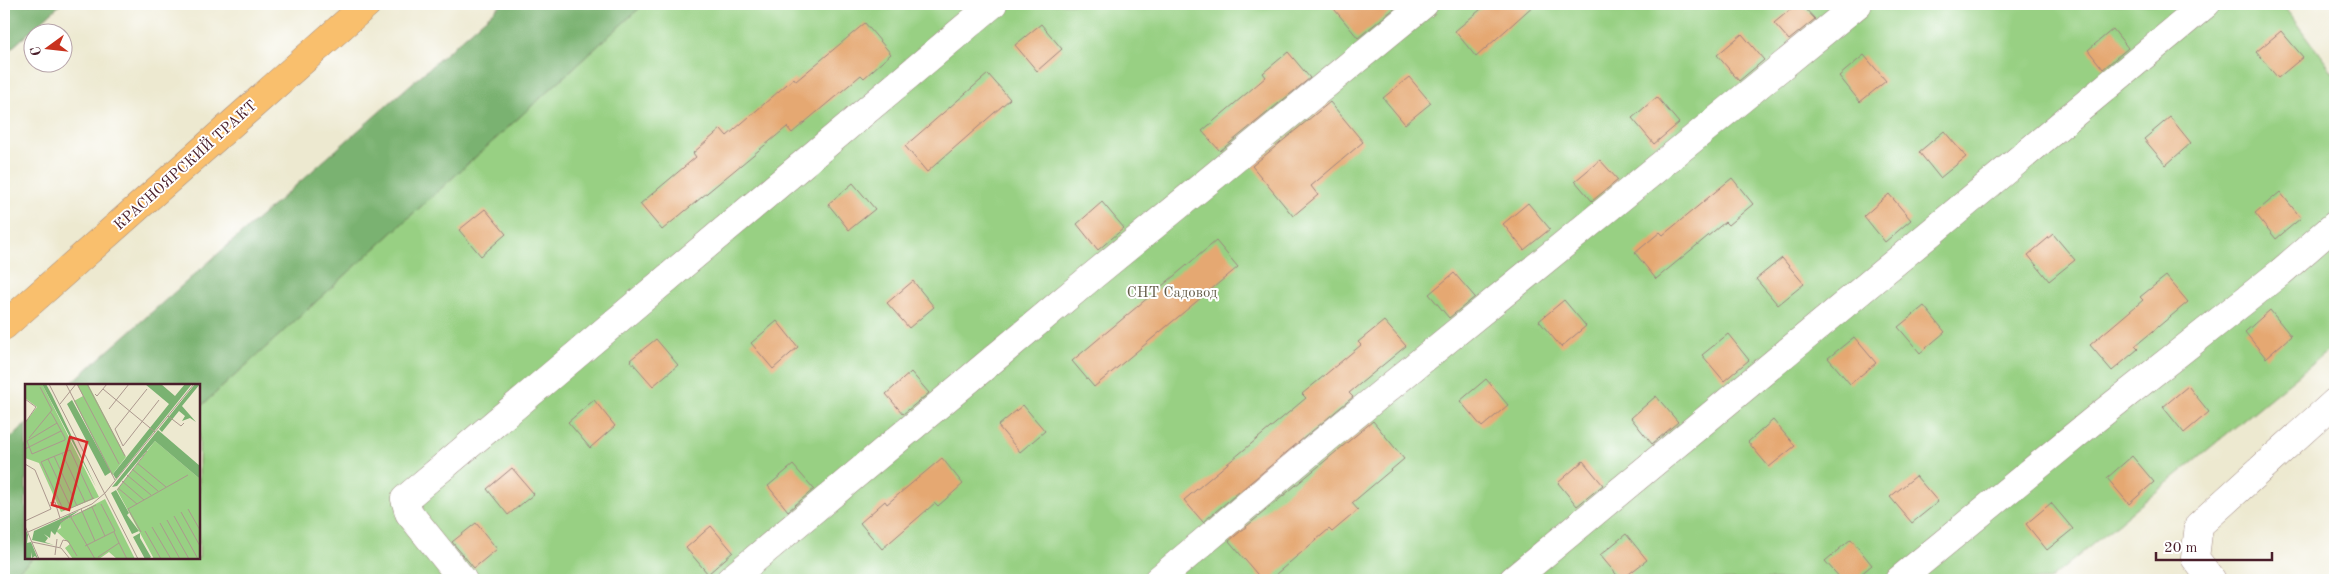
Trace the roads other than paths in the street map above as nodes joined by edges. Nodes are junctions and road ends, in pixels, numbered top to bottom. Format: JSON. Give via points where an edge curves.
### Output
{"nodes":[{"id":1,"x":367,"y":4,"type":"edge"},
{"id":2,"x":993,"y":4,"type":"edge"},
{"id":3,"x":1424,"y":4,"type":"edge"},
{"id":4,"x":1858,"y":4,"type":"edge"},
{"id":5,"x":2206,"y":4,"type":"edge"},
{"id":6,"x":2335,"y":225,"type":"edge"},
{"id":7,"x":4,"y":326,"type":"edge"},
{"id":8,"x":2335,"y":402,"type":"edge"},
{"id":9,"x":463,"y":580,"type":"edge"},
{"id":10,"x":730,"y":580,"type":"edge"},
{"id":11,"x":1158,"y":580,"type":"edge"},
{"id":12,"x":1513,"y":580,"type":"edge"},
{"id":13,"x":1899,"y":580,"type":"edge"},
{"id":14,"x":2212,"y":580,"type":"edge"}],
"edges":[{"from":1,"to":7,"type":"main road","name":"КРАСНОЯРСКИЙ ТРАКТ"},
{"from":2,"to":9,"type":"lane","via":[[405,499],[409,512]]},
{"from":3,"to":10,"type":"lane"},
{"from":4,"to":11,"type":"lane"},
{"from":5,"to":12,"type":"lane"},
{"from":6,"to":13,"type":"lane"},
{"from":8,"to":14,"type":"lane","via":[[2199,524],[2195,558]]}]}
